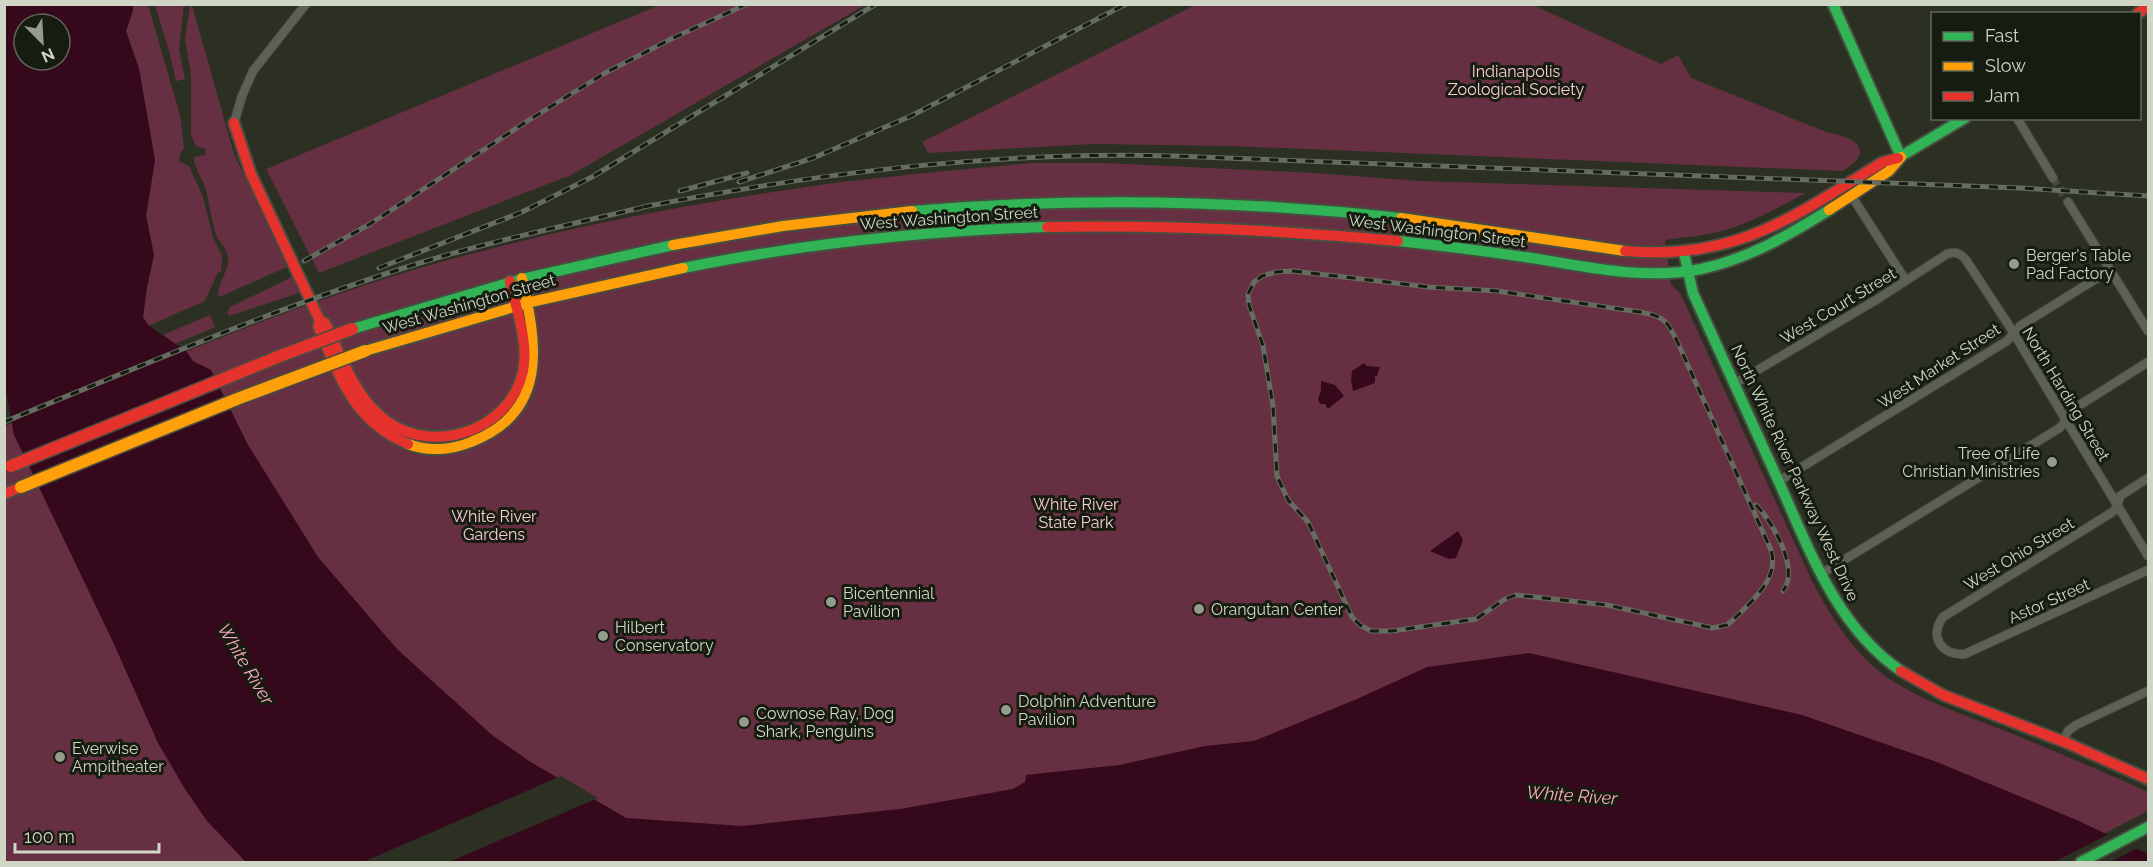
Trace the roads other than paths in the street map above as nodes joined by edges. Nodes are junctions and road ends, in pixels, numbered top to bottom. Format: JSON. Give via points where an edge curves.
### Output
{"nodes":[{"id":1,"x":306,"y":4,"type":"edge"},
{"id":2,"x":1833,"y":4,"type":"edge"},
{"id":3,"x":1962,"y":120,"type":"edge"},
{"id":4,"x":2018,"y":120,"type":"edge"},
{"id":5,"x":234,"y":123,"type":"joint"},
{"id":6,"x":1902,"y":157,"type":"junction"},
{"id":7,"x":2054,"y":178,"type":"tunnel mouth"},
{"id":8,"x":1851,"y":195,"type":"junction"},
{"id":9,"x":2068,"y":202,"type":"tunnel mouth"},
{"id":10,"x":1956,"y":252,"type":"joint"},
{"id":11,"x":1683,"y":253,"type":"junction"},
{"id":12,"x":2110,"y":270,"type":"junction"},
{"id":13,"x":1688,"y":272,"type":"junction"},
{"id":14,"x":516,"y":280,"type":"junction"},
{"id":15,"x":1906,"y":281,"type":"junction"},
{"id":16,"x":521,"y":304,"type":"junction"},
{"id":17,"x":2148,"y":331,"type":"edge"},
{"id":18,"x":2013,"y":334,"type":"junction"},
{"id":19,"x":2148,"y":362,"type":"edge"},
{"id":20,"x":1734,"y":384,"type":"junction"},
{"id":21,"x":2066,"y":420,"type":"junction"},
{"id":22,"x":8,"y":467,"type":"edge"},
{"id":23,"x":2148,"y":478,"type":"edge"},
{"id":24,"x":1779,"y":481,"type":"junction"},
{"id":25,"x":4,"y":494,"type":"edge"},
{"id":26,"x":2117,"y":503,"type":"junction"},
{"id":27,"x":2148,"y":556,"type":"edge"},
{"id":28,"x":2148,"y":570,"type":"edge"},
{"id":29,"x":1821,"y":574,"type":"junction"},
{"id":30,"x":1961,"y":655,"type":"joint"},
{"id":31,"x":2148,"y":691,"type":"edge"},
{"id":32,"x":2063,"y":741,"type":"junction"},
{"id":33,"x":2148,"y":779,"type":"edge"},
{"id":34,"x":2148,"y":828,"type":"edge"},
{"id":35,"x":2081,"y":862,"type":"edge"}],
"edges":[{"from":1,"to":5,"type":"street","via":[[253,71]]},
{"from":2,"to":6,"type":"main road"},
{"from":3,"to":6,"type":"main road","name":"West Washington Street"},
{"from":4,"to":7,"type":"street"},
{"from":5,"to":16,"type":"main road","via":[[256,184],[320,321],[325,323],[360,388],[379,415],[394,427],[431,438],[453,437],[476,430],[496,416],[516,389],[522,373]]},
{"from":6,"to":8,"type":"main road","name":"West Washington Street","via":[[1889,171]]},
{"from":6,"to":11,"type":"main road","name":"West Washington Street","via":[[1883,162],[1757,234]]},
{"from":8,"to":13,"type":"main road","name":"West Washington Street","via":[[1754,252]]},
{"from":8,"to":15,"type":"street"},
{"from":9,"to":12,"type":"street"},
{"from":10,"to":15,"type":"street","name":"West Court Street"},
{"from":10,"to":18,"type":"street","name":"North Harding Street","via":[[1966,260]]},
{"from":11,"to":13,"type":"main road","name":"North White River Parkway West Drive"},
{"from":11,"to":14,"type":"main road","name":"West Washington Street","via":[[1634,253],[1446,224],[1315,210],[1220,204],[1044,203],[914,211],[753,230]]},
{"from":12,"to":17,"type":"street"},
{"from":12,"to":18,"type":"street","name":"West Market Street"},
{"from":13,"to":16,"type":"main road","name":"West Washington Street","via":[[1643,274],[1445,246],[1248,230],[1044,227],[950,231],[767,252],[662,271]]},
{"from":13,"to":20,"type":"main road","name":"North White River Parkway West Drive","via":[[1693,293]]},
{"from":14,"to":16,"type":"main road"},
{"from":14,"to":22,"type":"main road","name":"West Washington Street","bridge":true,"via":[[352,329]]},
{"from":15,"to":20,"type":"street","name":"West Court Street"},
{"from":16,"to":25,"type":"main road","name":"West Washington Street","bridge":true,"via":[[365,351]]},
{"from":18,"to":21,"type":"street","name":"North Harding Street"},
{"from":18,"to":24,"type":"street","name":"West Market Street"},
{"from":19,"to":21,"type":"street","via":[[2072,410]]},
{"from":20,"to":24,"type":"main road","name":"North White River Parkway West Drive"},
{"from":21,"to":26,"type":"street","name":"North Harding Street"},
{"from":21,"to":29,"type":"street","via":[[2058,429]]},
{"from":23,"to":26,"type":"street","name":"West Ohio Street","via":[[2122,494]]},
{"from":24,"to":29,"type":"main road","name":"North White River Parkway West Drive"},
{"from":26,"to":27,"type":"street","name":"North Harding Street"},
{"from":26,"to":30,"type":"street","name":"West Ohio Street","via":[[2111,513],[1943,617],[1937,630],[1939,643],[1948,652]]},
{"from":28,"to":30,"type":"street","name":"Astor Street"},
{"from":29,"to":32,"type":"main road","name":"North White River Parkway West Drive","via":[[1851,624],[1900,670],[1933,690]]},
{"from":31,"to":32,"type":"street","via":[[2076,725]]},
{"from":32,"to":33,"type":"main road","name":"North White River Parkway West Drive"},
{"from":34,"to":35,"type":"main road"}]}
